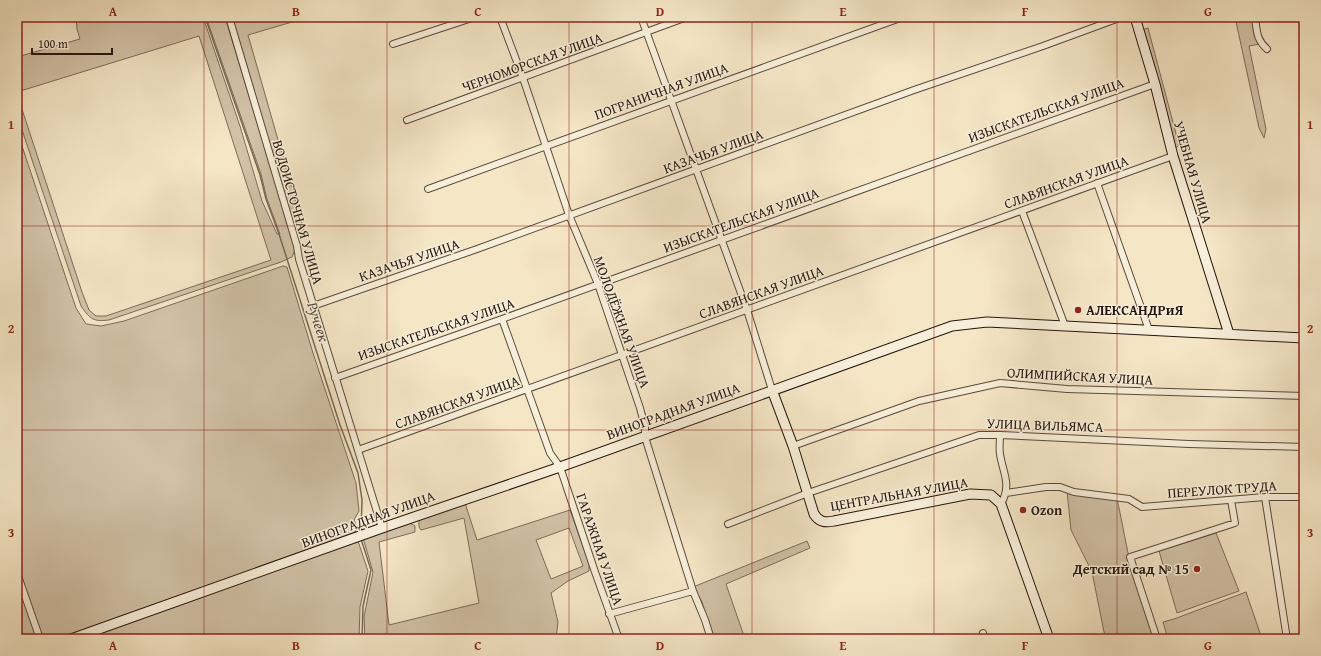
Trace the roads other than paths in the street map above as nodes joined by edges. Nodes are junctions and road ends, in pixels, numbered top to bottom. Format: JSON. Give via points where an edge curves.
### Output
{"nodes":[{"id":1,"x":229,"y":17,"type":"edge"},
{"id":2,"x":474,"y":17,"type":"edge"},
{"id":3,"x":500,"y":17,"type":"edge"},
{"id":4,"x":641,"y":17,"type":"edge"},
{"id":5,"x":687,"y":17,"type":"edge"},
{"id":6,"x":903,"y":17,"type":"edge"},
{"id":7,"x":1122,"y":17,"type":"edge"},
{"id":8,"x":1135,"y":17,"type":"edge"},
{"id":9,"x":1255,"y":17,"type":"edge"},
{"id":10,"x":646,"y":32,"type":"junction"},
{"id":11,"x":393,"y":44,"type":"dead end"},
{"id":12,"x":1267,"y":49,"type":"dead end"},
{"id":13,"x":523,"y":78,"type":"junction"},
{"id":14,"x":1155,"y":84,"type":"junction"},
{"id":15,"x":671,"y":101,"type":"junction"},
{"id":16,"x":407,"y":120,"type":"dead end"},
{"id":17,"x":545,"y":146,"type":"junction"},
{"id":18,"x":1173,"y":156,"type":"junction"},
{"id":19,"x":695,"y":170,"type":"junction"},
{"id":20,"x":1097,"y":183,"type":"junction"},
{"id":21,"x":428,"y":189,"type":"dead end"},
{"id":22,"x":1022,"y":211,"type":"junction"},
{"id":23,"x":570,"y":216,"type":"junction"},
{"id":24,"x":721,"y":240,"type":"junction"},
{"id":25,"x":598,"y":284,"type":"junction"},
{"id":26,"x":313,"y":306,"type":"junction"},
{"id":27,"x":747,"y":310,"type":"junction"},
{"id":28,"x":502,"y":319,"type":"junction"},
{"id":29,"x":1064,"y":326,"type":"junction"},
{"id":30,"x":1149,"y":330,"type":"junction"},
{"id":31,"x":1229,"y":334,"type":"junction"},
{"id":32,"x":1304,"y":338,"type":"edge"},
{"id":33,"x":621,"y":355,"type":"junction"},
{"id":34,"x":335,"y":378,"type":"junction"},
{"id":35,"x":528,"y":389,"type":"junction"},
{"id":36,"x":772,"y":390,"type":"junction"},
{"id":37,"x":1304,"y":396,"type":"edge"},
{"id":38,"x":1000,"y":435,"type":"junction"},
{"id":39,"x":645,"y":437,"type":"junction"},
{"id":40,"x":793,"y":446,"type":"junction"},
{"id":41,"x":1304,"y":447,"type":"edge"},
{"id":42,"x":358,"y":450,"type":"junction"},
{"id":43,"x":560,"y":467,"type":"junction"},
{"id":44,"x":808,"y":493,"type":"junction"},
{"id":45,"x":1006,"y":493,"type":"junction"},
{"id":46,"x":1265,"y":497,"type":"junction"},
{"id":47,"x":1304,"y":497,"type":"edge"},
{"id":48,"x":1231,"y":500,"type":"junction"},
{"id":49,"x":1001,"y":504,"type":"junction"},
{"id":50,"x":728,"y":524,"type":"dead end"},
{"id":51,"x":382,"y":528,"type":"junction"},
{"id":52,"x":17,"y":574,"type":"edge"},
{"id":53,"x":693,"y":591,"type":"junction"},
{"id":54,"x":609,"y":614,"type":"junction"},
{"id":55,"x":40,"y":639,"type":"edge"},
{"id":56,"x":71,"y":639,"type":"edge"},
{"id":57,"x":619,"y":639,"type":"edge"},
{"id":58,"x":711,"y":639,"type":"edge"},
{"id":59,"x":1049,"y":639,"type":"edge"},
{"id":60,"x":1157,"y":639,"type":"edge"},
{"id":61,"x":1287,"y":639,"type":"edge"}],
"edges":[{"from":1,"to":26,"type":"street","name":"ВОДОИСТОЧНАЯ УЛИЦА"},
{"from":2,"to":11,"type":"street"},
{"from":3,"to":13,"type":"street","name":"МОЛОДЁЖНАЯ УЛИЦА"},
{"from":4,"to":10,"type":"street"},
{"from":5,"to":10,"type":"street","name":"ЧЕРНОМОРСКАЯ УЛИЦА"},
{"from":6,"to":15,"type":"street","name":"ПОГРАНИЧНАЯ УЛИЦА"},
{"from":7,"to":19,"type":"street","name":"КАЗАЧЬЯ УЛИЦА"},
{"from":8,"to":14,"type":"street","name":"УЧЕБНАЯ УЛИЦА"},
{"from":9,"to":12,"type":"street","via":[[1260,43]]},
{"from":10,"to":13,"type":"street","name":"ЧЕРНОМОРСКАЯ УЛИЦА"},
{"from":10,"to":15,"type":"street"},
{"from":13,"to":16,"type":"street","name":"ЧЕРНОМОРСКАЯ УЛИЦА"},
{"from":13,"to":17,"type":"street","name":"МОЛОДЁЖНАЯ УЛИЦА"},
{"from":14,"to":18,"type":"street","name":"УЧЕБНАЯ УЛИЦА"},
{"from":14,"to":24,"type":"street","name":"ИЗЫСКАТЕЛЬСКАЯ УЛИЦА"},
{"from":15,"to":17,"type":"street","name":"ПОГРАНИЧНАЯ УЛИЦА"},
{"from":15,"to":19,"type":"street"},
{"from":17,"to":21,"type":"street","name":"ПОГРАНИЧНАЯ УЛИЦА"},
{"from":17,"to":23,"type":"street","name":"МОЛОДЁЖНАЯ УЛИЦА"},
{"from":18,"to":20,"type":"street","name":"СЛАВЯНСКАЯ УЛИЦА"},
{"from":18,"to":31,"type":"street","name":"УЧЕБНАЯ УЛИЦА"},
{"from":19,"to":23,"type":"street","name":"КАЗАЧЬЯ УЛИЦА"},
{"from":19,"to":24,"type":"street"},
{"from":20,"to":22,"type":"street","name":"СЛАВЯНСКАЯ УЛИЦА"},
{"from":20,"to":30,"type":"street"},
{"from":22,"to":27,"type":"street","name":"СЛАВЯНСКАЯ УЛИЦА"},
{"from":22,"to":29,"type":"street"},
{"from":23,"to":25,"type":"street","name":"МОЛОДЁЖНАЯ УЛИЦА"},
{"from":23,"to":26,"type":"street","name":"КАЗАЧЬЯ УЛИЦА"},
{"from":24,"to":25,"type":"street","name":"ИЗЫСКАТЕЛЬСКАЯ УЛИЦА"},
{"from":24,"to":27,"type":"street"},
{"from":25,"to":28,"type":"street","name":"ИЗЫСКАТЕЛЬСКАЯ УЛИЦА"},
{"from":25,"to":33,"type":"street","name":"МОЛОДЁЖНАЯ УЛИЦА"},
{"from":26,"to":34,"type":"street","name":"ВОДОИСТОЧНАЯ УЛИЦА"},
{"from":27,"to":33,"type":"street","name":"СЛАВЯНСКАЯ УЛИЦА"},
{"from":27,"to":36,"type":"street"},
{"from":28,"to":34,"type":"street","name":"ИЗЫСКАТЕЛЬСКАЯ УЛИЦА"},
{"from":28,"to":35,"type":"street","name":"ГАРАЖНАЯ УЛИЦА"},
{"from":29,"to":30,"type":"street","name":"ВИНОГРАДНАЯ УЛИЦА"},
{"from":29,"to":36,"type":"street","name":"ВИНОГРАДНАЯ УЛИЦА","via":[[987,322],[952,326]]},
{"from":30,"to":31,"type":"street","name":"ВИНОГРАДНАЯ УЛИЦА"},
{"from":31,"to":32,"type":"street","name":"ВИНОГРАДНАЯ УЛИЦА"},
{"from":33,"to":35,"type":"street","name":"СЛАВЯНСКАЯ УЛИЦА"},
{"from":33,"to":39,"type":"street","name":"МОЛОДЁЖНАЯ УЛИЦА","via":[[640,408]]},
{"from":34,"to":42,"type":"street","name":"ВОДОИСТОЧНАЯ УЛИЦА"},
{"from":35,"to":42,"type":"street","name":"СЛАВЯНСКАЯ УЛИЦА"},
{"from":35,"to":43,"type":"street","name":"ГАРАЖНАЯ УЛИЦА","via":[[550,453]]},
{"from":36,"to":39,"type":"street","name":"ВИНОГРАДНАЯ УЛИЦА"},
{"from":36,"to":40,"type":"street","name":"ЦЕНТРАЛЬНАЯ УЛИЦА"},
{"from":37,"to":40,"type":"street","name":"ОЛИМПИЙСКАЯ УЛИЦА","via":[[1067,389],[1000,383],[919,401]]},
{"from":38,"to":41,"type":"street","name":"УЛИЦА ВИЛЬЯМСА"},
{"from":38,"to":44,"type":"street","name":"УЛИЦА ВИЛЬЯМСА","via":[[978,435]]},
{"from":38,"to":45,"type":"street"},
{"from":39,"to":43,"type":"street","name":"ВИНОГРАДНАЯ УЛИЦА"},
{"from":39,"to":53,"type":"street","name":"МОЛОДЁЖНАЯ УЛИЦА"},
{"from":40,"to":44,"type":"street","name":"ЦЕНТРАЛЬНАЯ УЛИЦА"},
{"from":42,"to":51,"type":"street","name":"ВОДОИСТОЧНАЯ УЛИЦА"},
{"from":43,"to":51,"type":"street","name":"ВИНОГРАДНАЯ УЛИЦА"},
{"from":43,"to":54,"type":"street","name":"ГАРАЖНАЯ УЛИЦА"},
{"from":44,"to":49,"type":"street","name":"ЦЕНТРАЛЬНАЯ УЛИЦА","via":[[814,514],[821,521],[828,522],[970,494],[991,494]]},
{"from":44,"to":50,"type":"street","name":"УЛИЦА ВИЛЬЯМСА"},
{"from":45,"to":48,"type":"street","name":"ПЕРЕУЛОК ТРУДА","via":[[1060,487],[1074,492],[1129,499],[1142,507]]},
{"from":45,"to":49,"type":"street"},
{"from":46,"to":47,"type":"street","name":"ПЕРЕУЛОК ТРУДА"},
{"from":46,"to":48,"type":"street","name":"ПЕРЕУЛОК ТРУДА"},
{"from":46,"to":61,"type":"street"},
{"from":48,"to":60,"type":"street","via":[[1235,523],[1130,557]]},
{"from":49,"to":59,"type":"street"},
{"from":51,"to":56,"type":"street","name":"ВИНОГРАДНАЯ УЛИЦА"},
{"from":52,"to":55,"type":"street"},
{"from":53,"to":54,"type":"street"},
{"from":53,"to":58,"type":"street","name":"МОЛОДЁЖНАЯ УЛИЦА"},
{"from":54,"to":57,"type":"street","name":"ГАРАЖНАЯ УЛИЦА"}]}
